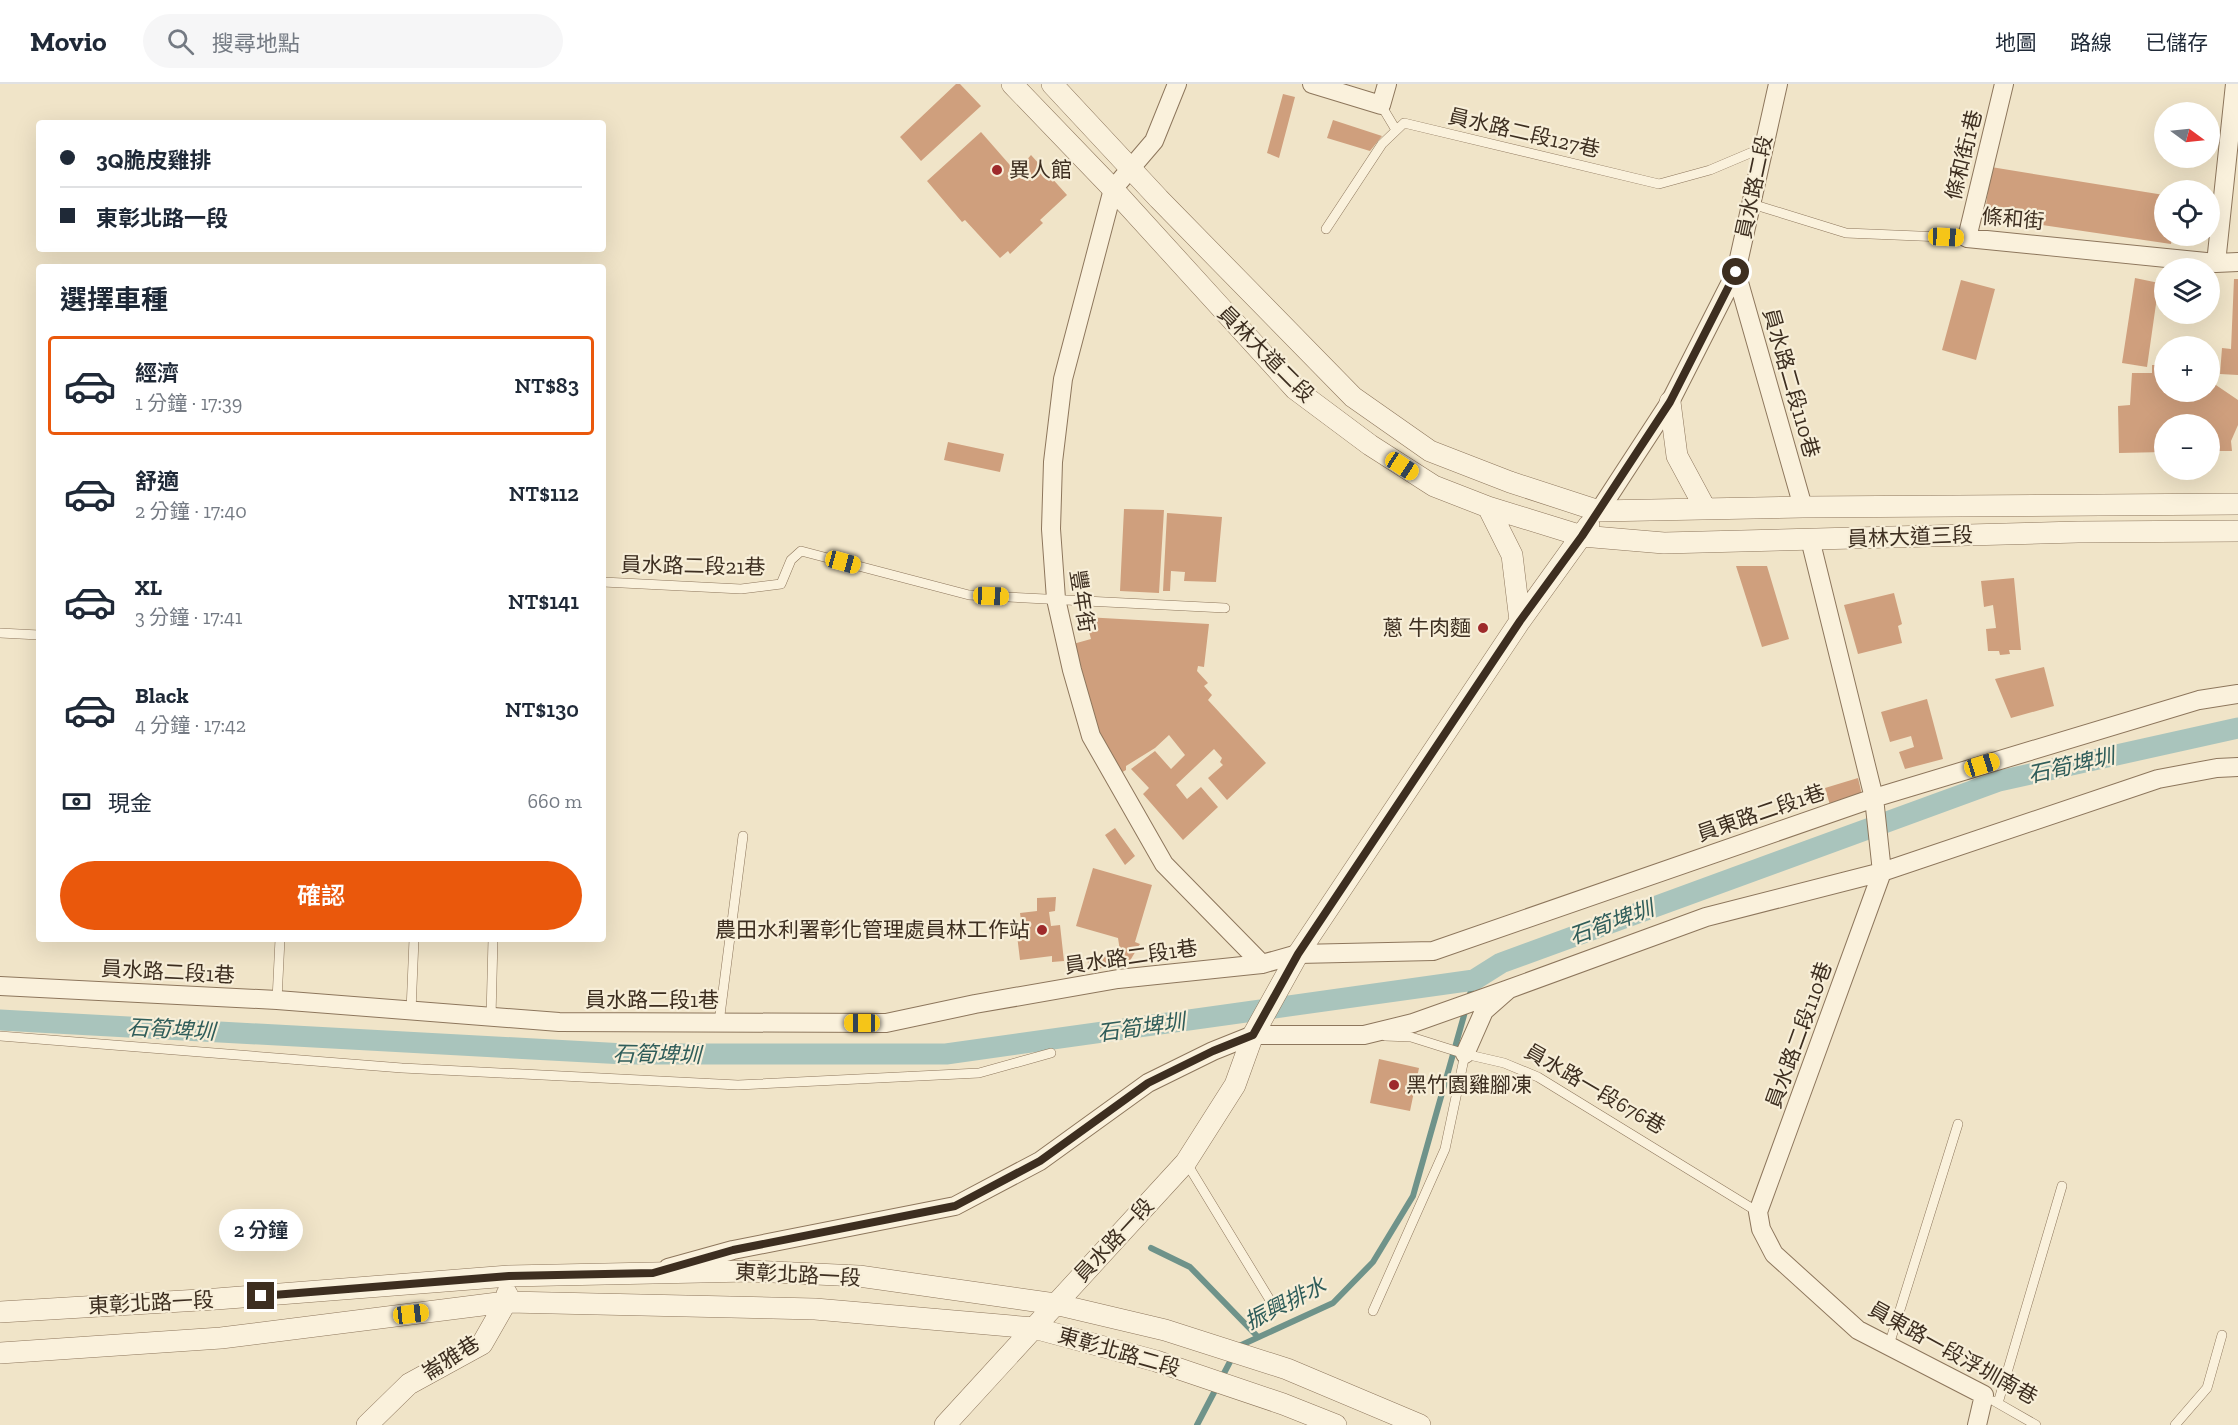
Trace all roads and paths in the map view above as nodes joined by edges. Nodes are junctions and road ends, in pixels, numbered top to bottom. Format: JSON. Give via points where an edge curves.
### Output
{"nodes":[{"id":1,"x":1012,"y":84,"type":"edge"},
{"id":2,"x":1052,"y":84,"type":"edge"},
{"id":3,"x":1177,"y":84,"type":"edge"},
{"id":4,"x":1312,"y":84,"type":"edge"},
{"id":5,"x":1387,"y":84,"type":"edge"},
{"id":6,"x":1778,"y":84,"type":"edge"},
{"id":7,"x":2004,"y":84,"type":"edge"},
{"id":8,"x":2235,"y":84,"type":"edge"},
{"id":9,"x":1381,"y":105,"type":"junction"},
{"id":10,"x":1396,"y":130,"type":"junction"},
{"id":11,"x":1762,"y":148,"type":"junction"},
{"id":12,"x":1131,"y":167,"type":"junction"},
{"id":13,"x":1113,"y":189,"type":"junction"},
{"id":14,"x":1752,"y":204,"type":"junction"},
{"id":15,"x":1326,"y":229,"type":"dead end"},
{"id":16,"x":1966,"y":238,"type":"junction"},
{"id":17,"x":2171,"y":258,"type":"edge"},
{"id":18,"x":2217,"y":258,"type":"edge"},
{"id":19,"x":2238,"y":262,"type":"edge"},
{"id":20,"x":2220,"y":263,"type":"edge"},
{"id":21,"x":1736,"y":272,"type":"junction"},
{"id":22,"x":1670,"y":402,"type":"junction"},
{"id":23,"x":2238,"y":504,"type":"edge"},
{"id":24,"x":1488,"y":507,"type":"junction"},
{"id":25,"x":1803,"y":507,"type":"junction"},
{"id":26,"x":1705,"y":508,"type":"junction"},
{"id":27,"x":1599,"y":510,"type":"junction"},
{"id":28,"x":2238,"y":531,"type":"edge"},
{"id":29,"x":1582,"y":536,"type":"junction"},
{"id":30,"x":1810,"y":539,"type":"junction"},
{"id":31,"x":606,"y":582,"type":"edge"},
{"id":32,"x":1056,"y":599,"type":"junction"},
{"id":33,"x":1225,"y":608,"type":"dead end"},
{"id":34,"x":1520,"y":621,"type":"junction"},
{"id":35,"x":0,"y":633,"type":"edge"},
{"id":36,"x":36,"y":635,"type":"edge"},
{"id":37,"x":2238,"y":694,"type":"edge"},
{"id":38,"x":2238,"y":767,"type":"edge"},
{"id":39,"x":1874,"y":798,"type":"junction"},
{"id":40,"x":743,"y":836,"type":"dead end"},
{"id":41,"x":1882,"y":872,"type":"junction"},
{"id":42,"x":280,"y":942,"type":"edge"},
{"id":43,"x":414,"y":942,"type":"edge"},
{"id":44,"x":493,"y":942,"type":"edge"},
{"id":45,"x":1298,"y":954,"type":"junction"},
{"id":46,"x":1262,"y":964,"type":"junction"},
{"id":47,"x":0,"y":986,"type":"edge"},
{"id":48,"x":1509,"y":989,"type":"junction"},
{"id":49,"x":278,"y":1000,"type":"junction"},
{"id":50,"x":411,"y":1011,"type":"junction"},
{"id":51,"x":491,"y":1017,"type":"junction"},
{"id":52,"x":719,"y":1023,"type":"junction"},
{"id":53,"x":1412,"y":1030,"type":"junction"},
{"id":54,"x":1253,"y":1035,"type":"junction"},
{"id":55,"x":0,"y":1036,"type":"edge"},
{"id":56,"x":1051,"y":1053,"type":"dead end"},
{"id":57,"x":1465,"y":1054,"type":"junction"},
{"id":58,"x":1958,"y":1124,"type":"dead end"},
{"id":59,"x":1186,"y":1162,"type":"junction"},
{"id":60,"x":2062,"y":1186,"type":"dead end"},
{"id":61,"x":1758,"y":1212,"type":"junction"},
{"id":62,"x":653,"y":1273,"type":"junction"},
{"id":63,"x":509,"y":1276,"type":"junction"},
{"id":64,"x":506,"y":1302,"type":"junction"},
{"id":65,"x":1055,"y":1304,"type":"junction"},
{"id":66,"x":1273,"y":1305,"type":"dead end"},
{"id":67,"x":1373,"y":1311,"type":"dead end"},
{"id":68,"x":0,"y":1312,"type":"edge"},
{"id":69,"x":1034,"y":1329,"type":"junction"},
{"id":70,"x":2222,"y":1335,"type":"dead end"},
{"id":71,"x":1888,"y":1345,"type":"junction"},
{"id":72,"x":0,"y":1353,"type":"edge"},
{"id":73,"x":1991,"y":1399,"type":"junction"},
{"id":74,"x":367,"y":1425,"type":"edge"},
{"id":75,"x":945,"y":1425,"type":"edge"},
{"id":76,"x":1336,"y":1425,"type":"edge"},
{"id":77,"x":1420,"y":1425,"type":"edge"},
{"id":78,"x":1977,"y":1425,"type":"edge"},
{"id":79,"x":2036,"y":1425,"type":"edge"},
{"id":80,"x":2175,"y":1425,"type":"edge"}],
"edges":[{"from":1,"to":13,"type":"street","name":"員林大道二段"},
{"from":2,"to":12,"type":"street","name":"員林大道二段"},
{"from":3,"to":12,"type":"street","via":[[1154,141]]},
{"from":4,"to":9,"type":"street"},
{"from":5,"to":9,"type":"street"},
{"from":6,"to":11,"type":"street","name":"員水路二段"},
{"from":7,"to":16,"type":"street","name":"條和街1巷"},
{"from":8,"to":18,"type":"street"},
{"from":9,"to":10,"type":"lane"},
{"from":10,"to":11,"type":"lane","name":"員水路二段127巷","via":[[1404,123],[1659,184],[1710,170]]},
{"from":10,"to":15,"type":"lane","via":[[1382,144]]},
{"from":11,"to":14,"type":"street","name":"員水路二段"},
{"from":12,"to":13,"type":"street"},
{"from":12,"to":27,"type":"street","name":"員林大道二段","via":[[1353,398],[1430,451]]},
{"from":13,"to":24,"type":"street","name":"員林大道二段","via":[[1295,389],[1370,445],[1434,486]]},
{"from":13,"to":32,"type":"street","name":"豐年街","via":[[1063,379],[1051,518]]},
{"from":14,"to":16,"type":"lane","name":"條和街","via":[[1846,233]]},
{"from":14,"to":21,"type":"street","name":"員水路二段"},
{"from":16,"to":17,"type":"street","name":"條和街"},
{"from":19,"to":20,"type":"street","name":"條和街"},
{"from":21,"to":22,"type":"street","name":"員水路二段"},
{"from":21,"to":25,"type":"street","name":"員水路二段110巷"},
{"from":22,"to":26,"type":"street","via":[[1677,456]]},
{"from":22,"to":27,"type":"street","name":"員水路二段"},
{"from":23,"to":25,"type":"street","name":"員林大道三段"},
{"from":24,"to":29,"type":"street","name":"員林大道二段"},
{"from":24,"to":34,"type":"street","via":[[1512,555]]},
{"from":25,"to":26,"type":"street","name":"員林大道三段"},
{"from":26,"to":27,"type":"street","name":"員林大道三段"},
{"from":27,"to":29,"type":"street","name":"員水路二段"},
{"from":28,"to":30,"type":"street","name":"員林大道三段"},
{"from":29,"to":30,"type":"street","name":"員林大道三段","via":[[1664,543]]},
{"from":29,"to":34,"type":"street","name":"員水路二段"},
{"from":30,"to":39,"type":"street"},
{"from":31,"to":32,"type":"lane","name":"員水路二段21巷","via":[[741,588],[781,584],[791,560],[801,551],[969,595]]},
{"from":32,"to":33,"type":"lane","name":"員水路二段21巷"},
{"from":32,"to":46,"type":"street","name":"豐年街","via":[[1091,736],[1164,864]]},
{"from":34,"to":45,"type":"street","name":"員水路二段"},
{"from":35,"to":36,"type":"lane"},
{"from":37,"to":39,"type":"street","name":"員東路二段1巷","via":[[2199,700]]},
{"from":38,"to":41,"type":"street","via":[[2158,779]]},
{"from":39,"to":41,"type":"street"},
{"from":39,"to":45,"type":"street","name":"員東路二段1巷","via":[[1433,951]]},
{"from":40,"to":52,"type":"lane"},
{"from":41,"to":48,"type":"street","via":[[1706,917]]},
{"from":41,"to":61,"type":"street","name":"員水路二段110巷"},
{"from":42,"to":49,"type":"lane"},
{"from":43,"to":50,"type":"lane"},
{"from":44,"to":51,"type":"lane"},
{"from":45,"to":46,"type":"street","name":"員水路二段1巷"},
{"from":45,"to":54,"type":"street","name":"員水路二段"},
{"from":46,"to":52,"type":"street","name":"員水路二段1巷","via":[[1118,979],[886,1023]]},
{"from":47,"to":49,"type":"street","name":"員水路二段1巷"},
{"from":48,"to":53,"type":"street"},
{"from":48,"to":57,"type":"street","via":[[1484,1011]]},
{"from":49,"to":50,"type":"street","name":"員水路二段1巷"},
{"from":50,"to":51,"type":"street","name":"員水路二段1巷"},
{"from":51,"to":52,"type":"street","name":"員水路二段1巷","via":[[559,1022]]},
{"from":53,"to":54,"type":"street","via":[[1364,1035]]},
{"from":53,"to":57,"type":"lane","name":"員水路一段676巷"},
{"from":54,"to":59,"type":"street","name":"員水路一段","via":[[1234,1085]]},
{"from":54,"to":62,"type":"street","via":[[1148,1083],[1040,1161],[955,1206],[733,1250]]},
{"from":55,"to":56,"type":"lane","via":[[402,1068],[738,1085],[979,1072]]},
{"from":57,"to":61,"type":"lane","name":"員水路一段676巷","via":[[1504,1063],[1538,1077]]},
{"from":57,"to":67,"type":"lane","via":[[1445,1149]]},
{"from":58,"to":71,"type":"lane"},
{"from":59,"to":65,"type":"street","name":"員水路一段"},
{"from":59,"to":66,"type":"lane"},
{"from":60,"to":73,"type":"lane"},
{"from":61,"to":71,"type":"street","name":"員東路一段浮圳南巷","via":[[1761,1229],[1774,1254],[1858,1330]]},
{"from":62,"to":63,"type":"street","name":"東彰北路一段"},
{"from":62,"to":65,"type":"street","name":"東彰北路一段","via":[[749,1271],[859,1276]]},
{"from":63,"to":64,"type":"street","name":"崙雅巷"},
{"from":63,"to":68,"type":"street","name":"東彰北路一段"},
{"from":64,"to":69,"type":"street","name":"東彰北路一段","via":[[815,1309]]},
{"from":64,"to":72,"type":"street","name":"東彰北路一段","via":[[221,1338]]},
{"from":64,"to":74,"type":"street","name":"崙雅巷","via":[[482,1344],[409,1384]]},
{"from":65,"to":69,"type":"street","name":"員水路一段"},
{"from":65,"to":77,"type":"street","name":"東彰北路二段","via":[[1165,1330],[1287,1369]]},
{"from":69,"to":75,"type":"street","name":"員水路一段"},
{"from":69,"to":76,"type":"street","name":"東彰北路二段","via":[[1156,1361]]},
{"from":70,"to":80,"type":"lane","via":[[2207,1388]]},
{"from":71,"to":73,"type":"street","name":"員東路一段浮圳南巷"},
{"from":73,"to":78,"type":"street"},
{"from":73,"to":79,"type":"lane","name":"員東路一段浮圳南巷"}]}
